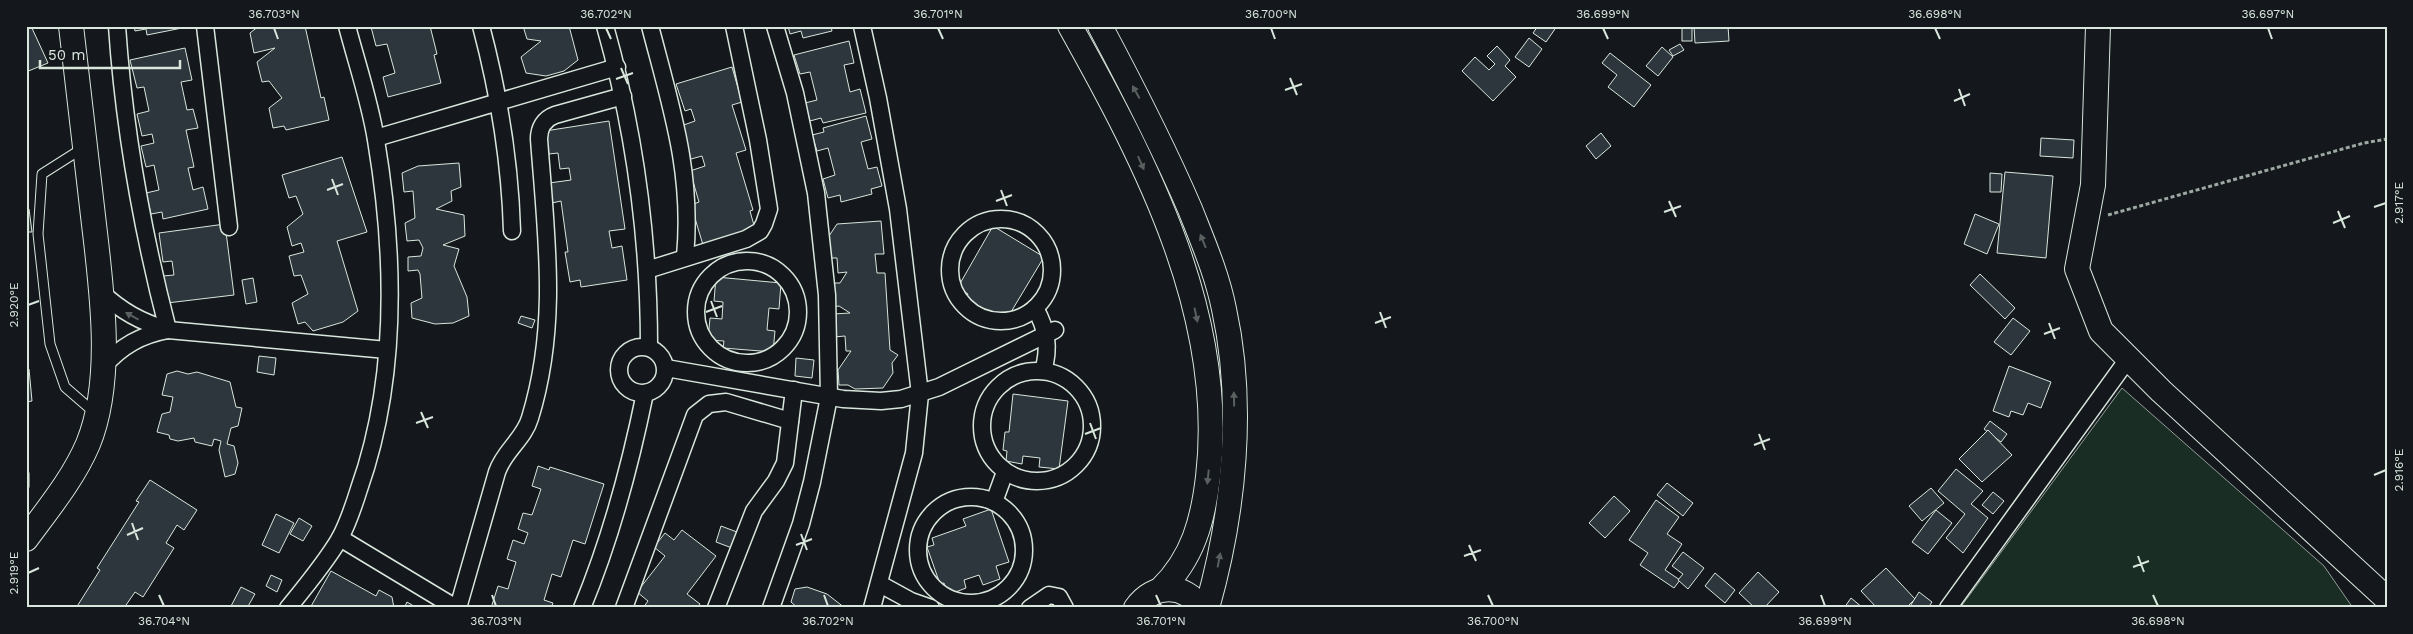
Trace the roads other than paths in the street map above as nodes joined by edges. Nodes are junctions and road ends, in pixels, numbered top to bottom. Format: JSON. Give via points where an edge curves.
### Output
{"nodes":[{"id":1,"x":71,"y":26,"type":"edge"},
{"id":2,"x":118,"y":26,"type":"edge"},
{"id":3,"x":206,"y":26,"type":"edge"},
{"id":4,"x":347,"y":26,"type":"edge"},
{"id":5,"x":481,"y":26,"type":"edge"},
{"id":6,"x":605,"y":26,"type":"edge"},
{"id":7,"x":650,"y":26,"type":"edge"},
{"id":8,"x":734,"y":26,"type":"edge"},
{"id":9,"x":775,"y":26,"type":"edge"},
{"id":10,"x":862,"y":26,"type":"edge"},
{"id":11,"x":1070,"y":26,"type":"edge"},
{"id":12,"x":1100,"y":26,"type":"edge"},
{"id":13,"x":2098,"y":26,"type":"edge"},
{"id":14,"x":617,"y":67,"type":"junction"},
{"id":15,"x":623,"y":96,"type":"junction"},
{"id":16,"x":499,"y":102,"type":"junction"},
{"id":17,"x":376,"y":138,"type":"junction"},
{"id":18,"x":85,"y":146,"type":"junction"},
{"id":19,"x":229,"y":227,"type":"dead end"},
{"id":20,"x":512,"y":231,"type":"dead end"},
{"id":21,"x":685,"y":257,"type":"junction"},
{"id":22,"x":648,"y":270,"type":"junction"},
{"id":23,"x":101,"y":292,"type":"junction"},
{"id":24,"x":1035,"y":308,"type":"junction"},
{"id":25,"x":168,"y":330,"type":"junction"},
{"id":26,"x":1050,"y":332,"type":"junction"},
{"id":27,"x":649,"y":347,"type":"junction"},
{"id":28,"x":387,"y":350,"type":"junction"},
{"id":29,"x":2128,"y":359,"type":"junction"},
{"id":30,"x":735,"y":362,"type":"junction"},
{"id":31,"x":103,"y":367,"type":"junction"},
{"id":32,"x":666,"y":368,"type":"junction"},
{"id":33,"x":1044,"y":371,"type":"junction"},
{"id":34,"x":732,"y":379,"type":"junction"},
{"id":35,"x":794,"y":390,"type":"junction"},
{"id":36,"x":645,"y":393,"type":"junction"},
{"id":37,"x":920,"y":394,"type":"junction"},
{"id":38,"x":829,"y":397,"type":"junction"},
{"id":39,"x":97,"y":414,"type":"junction"},
{"id":40,"x":790,"y":421,"type":"junction"},
{"id":41,"x":1006,"y":472,"type":"junction"},
{"id":42,"x":994,"y":502,"type":"junction"},
{"id":43,"x":27,"y":538,"type":"edge"},
{"id":44,"x":340,"y":538,"type":"junction"},
{"id":45,"x":880,"y":584,"type":"junction"},
{"id":46,"x":1161,"y":589,"type":"junction"},
{"id":47,"x":2387,"y":599,"type":"edge"},
{"id":48,"x":288,"y":608,"type":"edge"},
{"id":49,"x":457,"y":608,"type":"edge"},
{"id":50,"x":582,"y":608,"type":"edge"},
{"id":51,"x":624,"y":608,"type":"edge"},
{"id":52,"x":716,"y":608,"type":"edge"},
{"id":53,"x":771,"y":608,"type":"edge"},
{"id":54,"x":872,"y":608,"type":"edge"},
{"id":55,"x":931,"y":608,"type":"edge"},
{"id":56,"x":1030,"y":608,"type":"edge"},
{"id":57,"x":1065,"y":608,"type":"edge"},
{"id":58,"x":1136,"y":608,"type":"edge"},
{"id":59,"x":1201,"y":608,"type":"edge"},
{"id":60,"x":1207,"y":608,"type":"edge"},
{"id":61,"x":1948,"y":608,"type":"edge"}],
"edges":[{"from":1,"to":18,"type":"main road"},
{"from":2,"to":25,"type":"street","via":[[132,164]]},
{"from":3,"to":19,"type":"street"},
{"from":4,"to":17,"type":"street"},
{"from":5,"to":16,"type":"street"},
{"from":6,"to":14,"type":"street"},
{"from":7,"to":21,"type":"street","via":[[682,152],[688,208]]},
{"from":8,"to":21,"type":"street","via":[[758,140],[768,217],[760,231],[746,239]]},
{"from":9,"to":38,"type":"street","via":[[795,93],[816,193],[827,294]]},
{"from":10,"to":37,"type":"street","via":[[898,209]]},
{"from":11,"to":46,"type":"main road","one_way":true,"via":[[1118,112],[1144,168],[1177,251],[1200,334],[1210,416],[1206,496],[1190,552]]},
{"from":60,"to":12,"type":"main road","one_way":true,"via":[[1221,550],[1232,466],[1234,373],[1227,324],[1207,252],[1171,165]]},
{"from":13,"to":29,"type":"main road","via":[[2093,185],[2077,269],[2101,331]]},
{"from":14,"to":15,"type":"street"},
{"from":14,"to":16,"type":"street"},
{"from":15,"to":22,"type":"street","via":[[637,168]]},
{"from":15,"to":49,"type":"street","via":[[555,115],[545,121],[539,133],[550,279],[542,369],[528,424],[505,453],[496,472]]},
{"from":16,"to":17,"type":"street"},
{"from":16,"to":20,"type":"street","via":[[508,166]]},
{"from":17,"to":28,"type":"street","via":[[387,244]]},
{"from":18,"to":23,"type":"main road"},
{"from":18,"to":39,"type":"lane","via":[[42,174],[38,234],[50,344],[65,387]]},
{"from":21,"to":22,"type":"street"},
{"from":22,"to":27,"type":"street"},
{"from":25,"to":23,"type":"street","one_way":true,"via":[[125,312]]},
{"from":23,"to":31,"type":"main road"},
{"from":24,"to":24,"type":"street","via":[[1009,320],[990,320],[972,312],[959,298],[951,281],[951,262],[958,244],[971,229],[988,221],[1007,220],[1025,226],[1040,238],[1049,255],[1051,274],[1046,293]]},
{"from":24,"to":26,"type":"street"},
{"from":25,"to":28,"type":"street"},
{"from":25,"to":31,"type":"street","via":[[138,338],[113,355]]},
{"from":26,"to":33,"type":"street"},
{"from":26,"to":37,"type":"street"},
{"from":27,"to":32,"type":"street","via":[[663,359]]},
{"from":27,"to":36,"type":"street","via":[[631,349],[624,355],[619,372],[622,381],[636,393]]},
{"from":28,"to":44,"type":"street","via":[[372,446]]},
{"from":29,"to":47,"type":"main road"},
{"from":29,"to":61,"type":"street"},
{"from":30,"to":30,"type":"street","via":[[710,348],[700,332],[696,314],[698,295],[708,279],[722,267],[740,261],[759,262],[776,270],[789,284],[796,301],[795,329],[786,345],[771,357],[753,363]]},
{"from":30,"to":34,"type":"street"},
{"from":31,"to":39,"type":"main road"},
{"from":32,"to":34,"type":"street"},
{"from":32,"to":36,"type":"street","via":[[661,385]]},
{"from":33,"to":41,"type":"street","via":[[1013,376],[996,389],[985,407],[982,438],[991,457]]},
{"from":33,"to":41,"type":"street","via":[[1068,381],[1085,400],[1090,410],[1092,430],[1087,451],[1074,468],[1056,479],[1025,481]]},
{"from":34,"to":35,"type":"street"},
{"from":35,"to":38,"type":"street"},
{"from":35,"to":40,"type":"street"},
{"from":36,"to":50,"type":"street","via":[[624,488]]},
{"from":37,"to":38,"type":"street","via":[[881,402]]},
{"from":37,"to":45,"type":"street","via":[[914,453]]},
{"from":38,"to":53,"type":"street","via":[[803,515]]},
{"from":39,"to":43,"type":"main road","via":[[88,444],[67,482]]},
{"from":40,"to":51,"type":"street","via":[[726,402],[708,404],[695,415]]},
{"from":40,"to":52,"type":"street","via":[[781,473],[754,512]]},
{"from":41,"to":42,"type":"street"},
{"from":42,"to":42,"type":"street","via":[[1010,514],[1021,531],[1024,551],[1020,571],[1009,588],[993,599],[973,603],[953,600],[936,590],[924,574],[918,554],[921,534],[930,516],[945,504],[975,497]]},
{"from":44,"to":48,"type":"street"},
{"from":44,"to":49,"type":"street"},
{"from":45,"to":54,"type":"street"},
{"from":45,"to":55,"type":"street"},
{"from":46,"to":58,"type":"main road","via":[[1144,598]]},
{"from":46,"to":59,"type":"main road","via":[[1173,588],[1184,592]]},
{"from":56,"to":57,"type":"street","via":[[1049,595],[1060,597]]}]}
